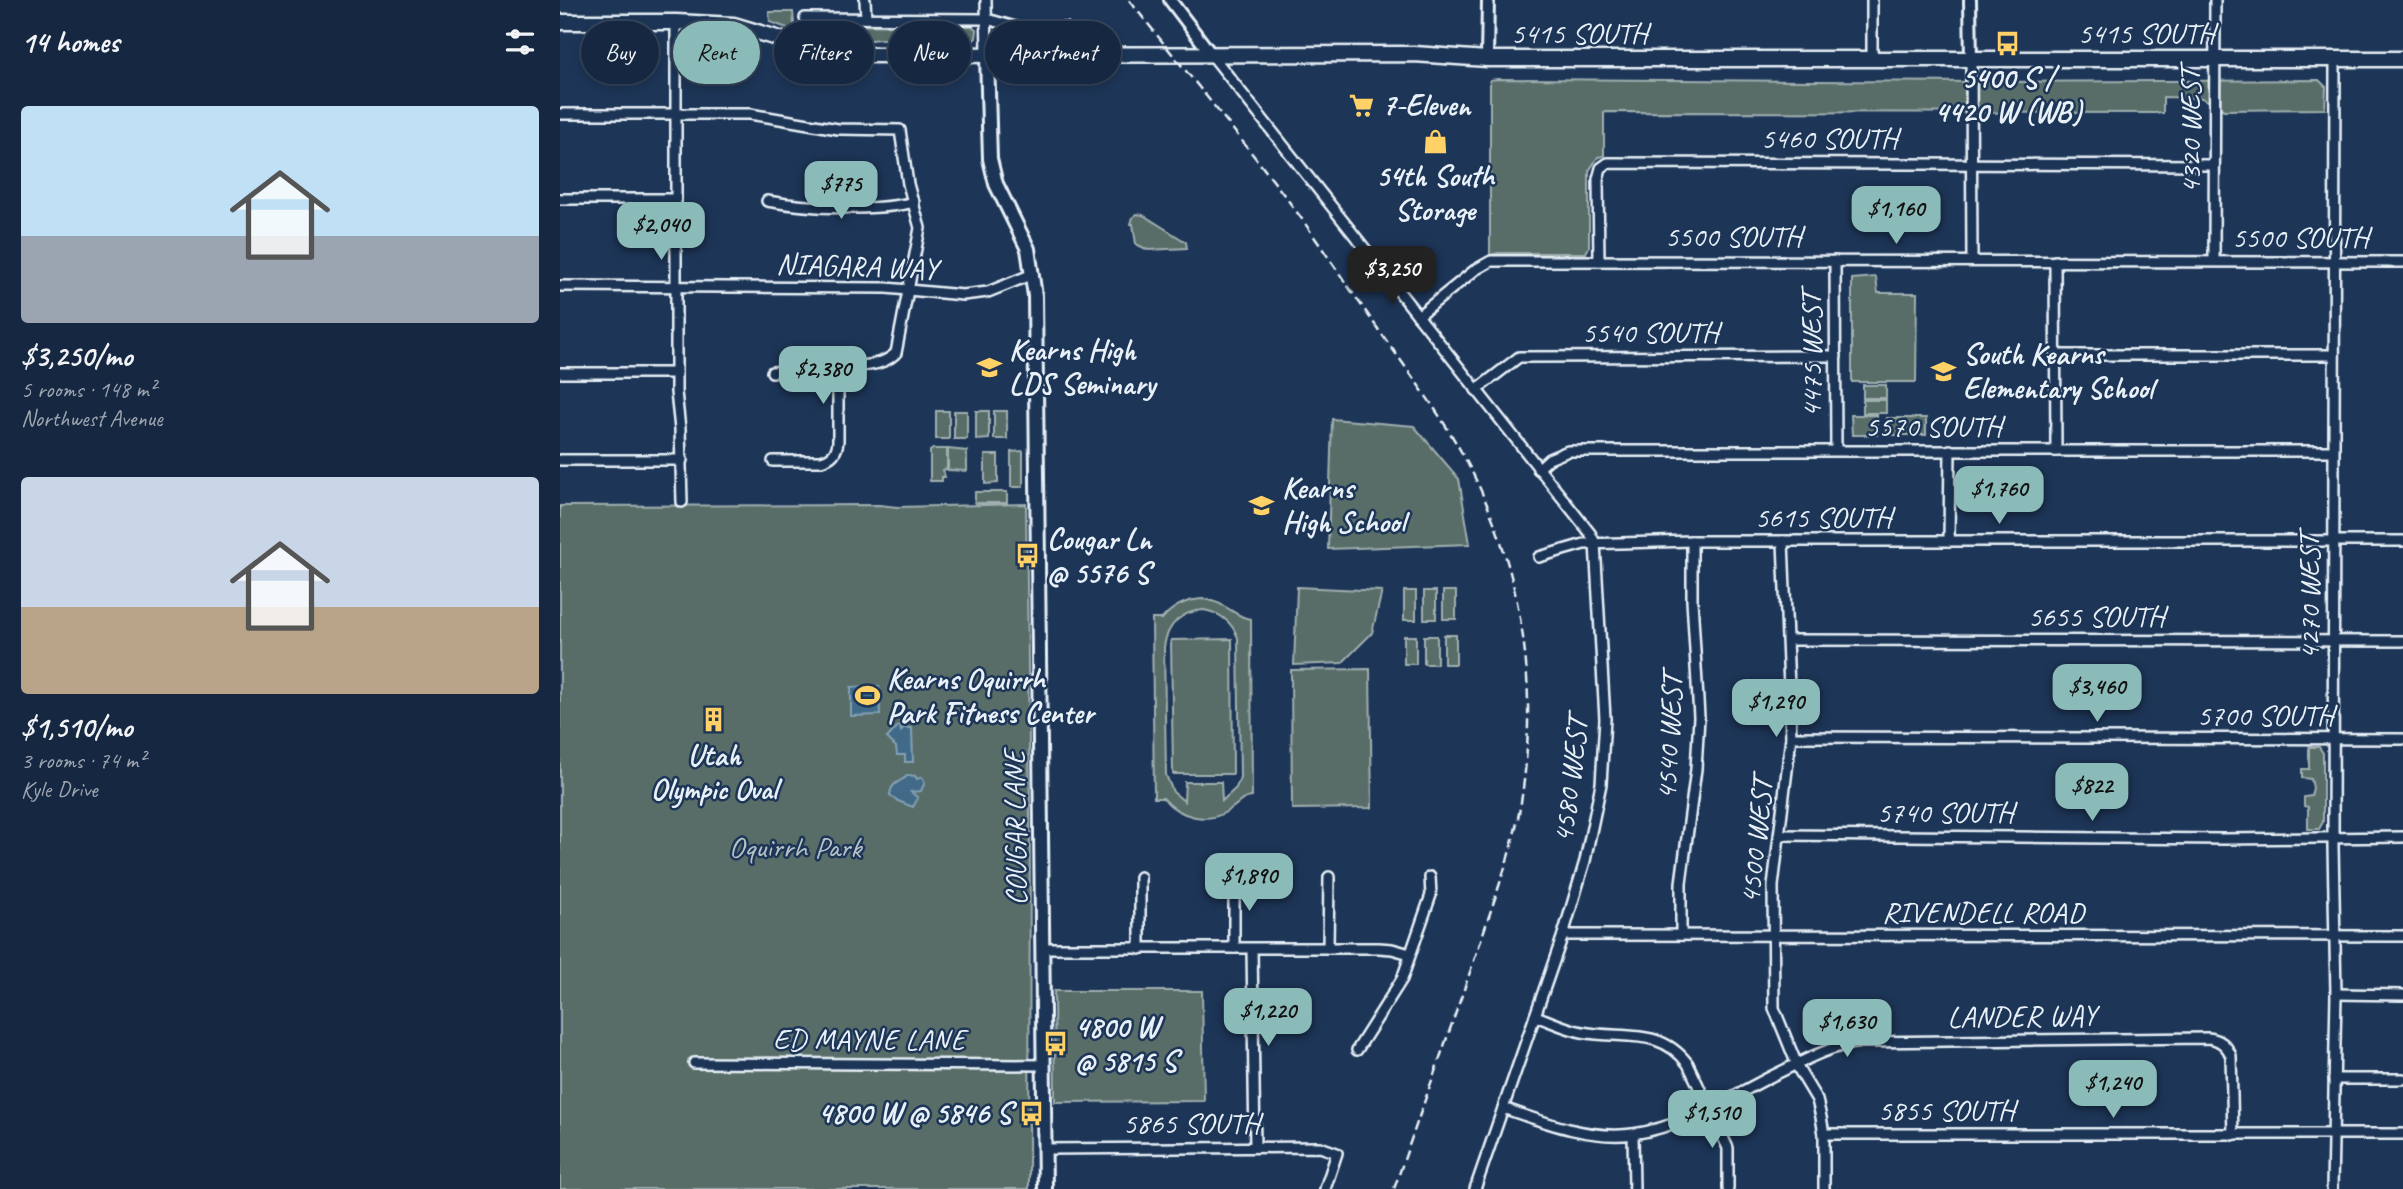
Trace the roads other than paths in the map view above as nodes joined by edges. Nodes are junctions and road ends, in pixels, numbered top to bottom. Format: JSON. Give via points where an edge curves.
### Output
{"nodes":[{"id":1,"x":865,"y":0,"type":"edge"},
{"id":2,"x":986,"y":0,"type":"edge"},
{"id":3,"x":1170,"y":0,"type":"edge"},
{"id":4,"x":1488,"y":0,"type":"edge"},
{"id":5,"x":1872,"y":0,"type":"edge"},
{"id":6,"x":1970,"y":0,"type":"edge"},
{"id":7,"x":2215,"y":0,"type":"edge"},
{"id":8,"x":805,"y":18,"type":"dead end"},
{"id":9,"x":866,"y":18,"type":"junction"},
{"id":10,"x":987,"y":19,"type":"junction"},
{"id":11,"x":994,"y":21,"type":"edge"},
{"id":12,"x":560,"y":22,"type":"edge"},
{"id":13,"x":673,"y":22,"type":"edge"},
{"id":14,"x":760,"y":33,"type":"edge"},
{"id":15,"x":1212,"y":54,"type":"junction"},
{"id":16,"x":1121,"y":55,"type":"edge"},
{"id":17,"x":985,"y":56,"type":"edge"},
{"id":18,"x":1487,"y":59,"type":"junction"},
{"id":19,"x":2214,"y":59,"type":"junction"},
{"id":20,"x":2335,"y":59,"type":"junction"},
{"id":21,"x":2403,"y":59,"type":"edge"},
{"id":22,"x":1872,"y":60,"type":"junction"},
{"id":23,"x":1971,"y":60,"type":"junction"},
{"id":24,"x":676,"y":84,"type":"edge"},
{"id":25,"x":988,"y":84,"type":"edge"},
{"id":26,"x":676,"y":113,"type":"junction"},
{"id":27,"x":560,"y":114,"type":"edge"},
{"id":28,"x":1971,"y":163,"type":"junction"},
{"id":29,"x":2214,"y":165,"type":"junction"},
{"id":30,"x":560,"y":199,"type":"edge"},
{"id":31,"x":676,"y":199,"type":"junction"},
{"id":32,"x":767,"y":201,"type":"dead end"},
{"id":33,"x":914,"y":202,"type":"junction"},
{"id":34,"x":1599,"y":261,"type":"junction"},
{"id":35,"x":1835,"y":261,"type":"junction"},
{"id":36,"x":1972,"y":261,"type":"junction"},
{"id":37,"x":2055,"y":261,"type":"junction"},
{"id":38,"x":2214,"y":261,"type":"junction"},
{"id":39,"x":2333,"y":261,"type":"junction"},
{"id":40,"x":2403,"y":262,"type":"edge"},
{"id":41,"x":1033,"y":274,"type":"junction"},
{"id":42,"x":560,"y":286,"type":"edge"},
{"id":43,"x":676,"y":287,"type":"junction"},
{"id":44,"x":907,"y":289,"type":"junction"},
{"id":45,"x":1418,"y":316,"type":"junction"},
{"id":46,"x":2055,"y":355,"type":"junction"},
{"id":47,"x":2334,"y":355,"type":"junction"},
{"id":48,"x":1836,"y":356,"type":"junction"},
{"id":49,"x":838,"y":366,"type":"junction"},
{"id":50,"x":772,"y":372,"type":"dead end"},
{"id":51,"x":560,"y":373,"type":"edge"},
{"id":52,"x":676,"y":373,"type":"junction"},
{"id":53,"x":1476,"y":390,"type":"junction"},
{"id":54,"x":1836,"y":450,"type":"junction"},
{"id":55,"x":1950,"y":450,"type":"junction"},
{"id":56,"x":2056,"y":451,"type":"junction"},
{"id":57,"x":2333,"y":451,"type":"junction"},
{"id":58,"x":560,"y":460,"type":"edge"},
{"id":59,"x":682,"y":460,"type":"junction"},
{"id":60,"x":773,"y":461,"type":"dead end"},
{"id":61,"x":1538,"y":469,"type":"junction"},
{"id":62,"x":681,"y":502,"type":"dead end"},
{"id":63,"x":1692,"y":541,"type":"junction"},
{"id":64,"x":1783,"y":541,"type":"junction"},
{"id":65,"x":1949,"y":541,"type":"junction"},
{"id":66,"x":2403,"y":541,"type":"edge"},
{"id":67,"x":2334,"y":542,"type":"junction"},
{"id":68,"x":1595,"y":543,"type":"junction"},
{"id":69,"x":1539,"y":556,"type":"dead end"},
{"id":70,"x":1788,"y":640,"type":"junction"},
{"id":71,"x":2403,"y":641,"type":"edge"},
{"id":72,"x":2334,"y":642,"type":"junction"},
{"id":73,"x":1791,"y":737,"type":"junction"},
{"id":74,"x":2403,"y":739,"type":"edge"},
{"id":75,"x":2333,"y":740,"type":"junction"},
{"id":76,"x":1780,"y":835,"type":"junction"},
{"id":77,"x":2333,"y":837,"type":"junction"},
{"id":78,"x":2403,"y":837,"type":"edge"},
{"id":79,"x":1140,"y":877,"type":"dead end"},
{"id":80,"x":1234,"y":877,"type":"dead end"},
{"id":81,"x":1329,"y":877,"type":"dead end"},
{"id":82,"x":1430,"y":877,"type":"dead end"},
{"id":83,"x":1563,"y":935,"type":"junction"},
{"id":84,"x":1681,"y":935,"type":"junction"},
{"id":85,"x":1773,"y":936,"type":"junction"},
{"id":86,"x":2403,"y":936,"type":"edge"},
{"id":87,"x":2335,"y":937,"type":"junction"},
{"id":88,"x":1043,"y":948,"type":"junction"},
{"id":89,"x":1234,"y":948,"type":"junction"},
{"id":90,"x":1328,"y":948,"type":"junction"},
{"id":91,"x":1140,"y":949,"type":"junction"},
{"id":92,"x":1252,"y":949,"type":"junction"},
{"id":93,"x":1410,"y":954,"type":"junction"},
{"id":94,"x":2336,"y":995,"type":"junction"},
{"id":95,"x":2403,"y":995,"type":"edge"},
{"id":96,"x":1535,"y":1016,"type":"junction"},
{"id":97,"x":1357,"y":1050,"type":"dead end"},
{"id":98,"x":694,"y":1063,"type":"dead end"},
{"id":99,"x":1797,"y":1064,"type":"junction"},
{"id":100,"x":1044,"y":1065,"type":"junction"},
{"id":101,"x":2334,"y":1079,"type":"junction"},
{"id":102,"x":2403,"y":1079,"type":"edge"},
{"id":103,"x":1503,"y":1108,"type":"junction"},
{"id":104,"x":1708,"y":1108,"type":"junction"},
{"id":105,"x":1633,"y":1134,"type":"junction"},
{"id":106,"x":1824,"y":1134,"type":"junction"},
{"id":107,"x":2333,"y":1134,"type":"junction"},
{"id":108,"x":2403,"y":1134,"type":"edge"},
{"id":109,"x":2233,"y":1135,"type":"junction"},
{"id":110,"x":1255,"y":1147,"type":"junction"},
{"id":111,"x":1045,"y":1149,"type":"junction"},
{"id":112,"x":1045,"y":1189,"type":"edge"},
{"id":113,"x":1325,"y":1189,"type":"edge"},
{"id":114,"x":1475,"y":1189,"type":"edge"},
{"id":115,"x":1634,"y":1189,"type":"edge"},
{"id":116,"x":1728,"y":1189,"type":"edge"},
{"id":117,"x":1824,"y":1189,"type":"edge"},
{"id":118,"x":2332,"y":1189,"type":"edge"}],
"edges":[{"from":1,"to":9,"type":"street"},
{"from":2,"to":10,"type":"street"},
{"from":3,"to":15,"type":"street"},
{"from":4,"to":18,"type":"street"},
{"from":5,"to":22,"type":"street"},
{"from":6,"to":23,"type":"street"},
{"from":7,"to":19,"type":"street","name":"4320 WEST"},
{"from":8,"to":9,"type":"street"},
{"from":9,"to":10,"type":"street"},
{"from":10,"to":11,"type":"street"},
{"from":12,"to":13,"type":"main road","name":"5415 SOUTH"},
{"from":14,"to":17,"type":"main road","name":"5415 SOUTH","via":[[835,53]]},
{"from":15,"to":16,"type":"main road","name":"5415 SOUTH"},
{"from":15,"to":18,"type":"main road","name":"5415 SOUTH","via":[[1414,54]]},
{"from":15,"to":45,"type":"street"},
{"from":18,"to":22,"type":"main road","name":"5415 SOUTH"},
{"from":19,"to":20,"type":"main road","name":"5415 SOUTH"},
{"from":19,"to":23,"type":"main road","name":"5415 SOUTH"},
{"from":19,"to":29,"type":"street","name":"4320 WEST"},
{"from":20,"to":21,"type":"main road","name":"5415 SOUTH"},
{"from":20,"to":39,"type":"street","name":"4270 WEST"},
{"from":22,"to":23,"type":"main road","name":"5415 SOUTH"},
{"from":23,"to":28,"type":"street"},
{"from":24,"to":26,"type":"street"},
{"from":25,"to":41,"type":"main road","name":"COUGAR LANE","via":[[990,159],[996,184],[1028,249]]},
{"from":26,"to":27,"type":"street"},
{"from":26,"to":31,"type":"street"},
{"from":26,"to":33,"type":"street","via":[[750,114],[838,129],[900,130]]},
{"from":28,"to":29,"type":"street","name":"5460 SOUTH"},
{"from":28,"to":34,"type":"street","name":"5460 SOUTH","via":[[1612,163],[1601,168],[1598,179]]},
{"from":28,"to":36,"type":"street"},
{"from":29,"to":38,"type":"street","name":"4320 WEST"},
{"from":30,"to":31,"type":"street"},
{"from":31,"to":43,"type":"street"},
{"from":32,"to":33,"type":"street","via":[[798,206]]},
{"from":33,"to":44,"type":"street","via":[[919,237]]},
{"from":34,"to":35,"type":"street","name":"5500 SOUTH"},
{"from":34,"to":45,"type":"street","name":"5500 SOUTH","via":[[1491,261]]},
{"from":35,"to":36,"type":"street","name":"5500 SOUTH"},
{"from":35,"to":48,"type":"street","name":"4475 WEST"},
{"from":36,"to":37,"type":"street","name":"5500 SOUTH"},
{"from":37,"to":38,"type":"street","name":"5500 SOUTH"},
{"from":37,"to":46,"type":"street"},
{"from":38,"to":39,"type":"street","name":"5500 SOUTH"},
{"from":39,"to":40,"type":"street","name":"5500 SOUTH"},
{"from":39,"to":47,"type":"street","name":"4270 WEST"},
{"from":41,"to":44,"type":"street","name":"NIAGARA WAY","via":[[978,294]]},
{"from":41,"to":88,"type":"main road","name":"COUGAR LANE"},
{"from":42,"to":43,"type":"street","name":"NIAGARA WAY"},
{"from":43,"to":44,"type":"street","name":"NIAGARA WAY"},
{"from":43,"to":52,"type":"street"},
{"from":44,"to":49,"type":"street","via":[[896,352],[871,364]]},
{"from":45,"to":53,"type":"street"},
{"from":46,"to":47,"type":"street"},
{"from":46,"to":56,"type":"street"},
{"from":47,"to":57,"type":"street","name":"4270 WEST"},
{"from":48,"to":53,"type":"street","name":"5540 SOUTH","via":[[1519,357]]},
{"from":48,"to":54,"type":"street","name":"4475 WEST"},
{"from":49,"to":50,"type":"street"},
{"from":49,"to":60,"type":"street","via":[[836,452],[821,461]]},
{"from":51,"to":52,"type":"street"},
{"from":52,"to":59,"type":"street"},
{"from":53,"to":61,"type":"street"},
{"from":54,"to":55,"type":"street","name":"5570 SOUTH"},
{"from":54,"to":61,"type":"street","name":"5570 SOUTH","via":[[1568,451]]},
{"from":55,"to":56,"type":"street","name":"5570 SOUTH"},
{"from":55,"to":65,"type":"street"},
{"from":56,"to":57,"type":"street","name":"5570 SOUTH"},
{"from":57,"to":67,"type":"street","name":"4270 WEST"},
{"from":58,"to":59,"type":"street"},
{"from":59,"to":62,"type":"street"},
{"from":61,"to":68,"type":"street"},
{"from":63,"to":64,"type":"street","name":"5615 SOUTH"},
{"from":63,"to":68,"type":"street","name":"5615 SOUTH"},
{"from":63,"to":84,"type":"street","name":"4540 WEST","via":[[1699,716],[1681,883]]},
{"from":64,"to":65,"type":"street","name":"5615 SOUTH"},
{"from":64,"to":70,"type":"street","name":"4500 WEST"},
{"from":65,"to":67,"type":"street","name":"5615 SOUTH"},
{"from":66,"to":67,"type":"street","name":"5615 SOUTH"},
{"from":67,"to":72,"type":"street","name":"4270 WEST"},
{"from":68,"to":69,"type":"street","name":"5615 SOUTH"},
{"from":68,"to":83,"type":"street","name":"4580 WEST","via":[[1605,719],[1601,784]]},
{"from":70,"to":72,"type":"street","name":"5655 SOUTH"},
{"from":70,"to":73,"type":"street","name":"4500 WEST"},
{"from":71,"to":72,"type":"street","name":"5655 SOUTH"},
{"from":72,"to":75,"type":"street","name":"4270 WEST"},
{"from":73,"to":75,"type":"street","name":"5700 SOUTH"},
{"from":73,"to":76,"type":"street","name":"4500 WEST"},
{"from":74,"to":75,"type":"street","name":"5700 SOUTH"},
{"from":75,"to":77,"type":"street","name":"4270 WEST"},
{"from":76,"to":77,"type":"street","name":"5740 SOUTH"},
{"from":76,"to":85,"type":"street","name":"4500 WEST"},
{"from":77,"to":78,"type":"street","name":"5740 SOUTH"},
{"from":77,"to":87,"type":"street","name":"4270 WEST"},
{"from":79,"to":91,"type":"street"},
{"from":80,"to":89,"type":"street"},
{"from":81,"to":90,"type":"street"},
{"from":82,"to":93,"type":"street","via":[[1431,895]]},
{"from":83,"to":84,"type":"street","name":"RIVENDELL ROAD"},
{"from":83,"to":96,"type":"street","name":"4580 WEST"},
{"from":84,"to":85,"type":"street","name":"RIVENDELL ROAD"},
{"from":85,"to":87,"type":"street","name":"RIVENDELL ROAD"},
{"from":85,"to":99,"type":"street","name":"4500 WEST","via":[[1774,1009]]},
{"from":86,"to":87,"type":"street","name":"RIVENDELL ROAD"},
{"from":87,"to":94,"type":"street","name":"4270 WEST"},
{"from":88,"to":91,"type":"street"},
{"from":88,"to":100,"type":"main road","name":"COUGAR LANE"},
{"from":89,"to":91,"type":"street"},
{"from":89,"to":92,"type":"street"},
{"from":90,"to":92,"type":"street"},
{"from":90,"to":93,"type":"street","via":[[1392,949]]},
{"from":92,"to":110,"type":"street"},
{"from":93,"to":97,"type":"street","via":[[1397,988]]},
{"from":94,"to":95,"type":"street"},
{"from":94,"to":101,"type":"street","name":"4270 WEST"},
{"from":96,"to":103,"type":"street","name":"4580 WEST"},
{"from":96,"to":104,"type":"street","via":[[1581,1032],[1655,1038],[1665,1043],[1688,1064]]},
{"from":98,"to":100,"type":"street","name":"ED MAYNE LANE"},
{"from":99,"to":104,"type":"street","name":"LANDER WAY"},
{"from":99,"to":106,"type":"street","name":"4500 WEST","via":[[1816,1100]]},
{"from":99,"to":109,"type":"street","name":"LANDER WAY","via":[[1840,1044],[1861,1042],[2208,1038],[2226,1046],[2233,1062]]},
{"from":100,"to":111,"type":"main road","name":"COUGAR LANE"},
{"from":101,"to":102,"type":"street"},
{"from":101,"to":107,"type":"street","name":"4270 WEST"},
{"from":103,"to":105,"type":"street","name":"LANDER WAY","via":[[1574,1130]]},
{"from":103,"to":114,"type":"street","name":"4580 WEST"},
{"from":104,"to":105,"type":"street","name":"LANDER WAY"},
{"from":104,"to":116,"type":"street","via":[[1728,1147]]},
{"from":105,"to":115,"type":"street"},
{"from":106,"to":109,"type":"street","name":"5855 SOUTH"},
{"from":106,"to":117,"type":"street","name":"4500 WEST"},
{"from":107,"to":108,"type":"street","name":"5855 SOUTH"},
{"from":107,"to":109,"type":"street","name":"5855 SOUTH"},
{"from":107,"to":118,"type":"street","name":"4270 WEST"},
{"from":110,"to":111,"type":"street","name":"5865 SOUTH"},
{"from":110,"to":113,"type":"street","name":"5865 SOUTH","via":[[1321,1147],[1338,1153]]},
{"from":111,"to":112,"type":"main road","name":"COUGAR LANE"}]}
